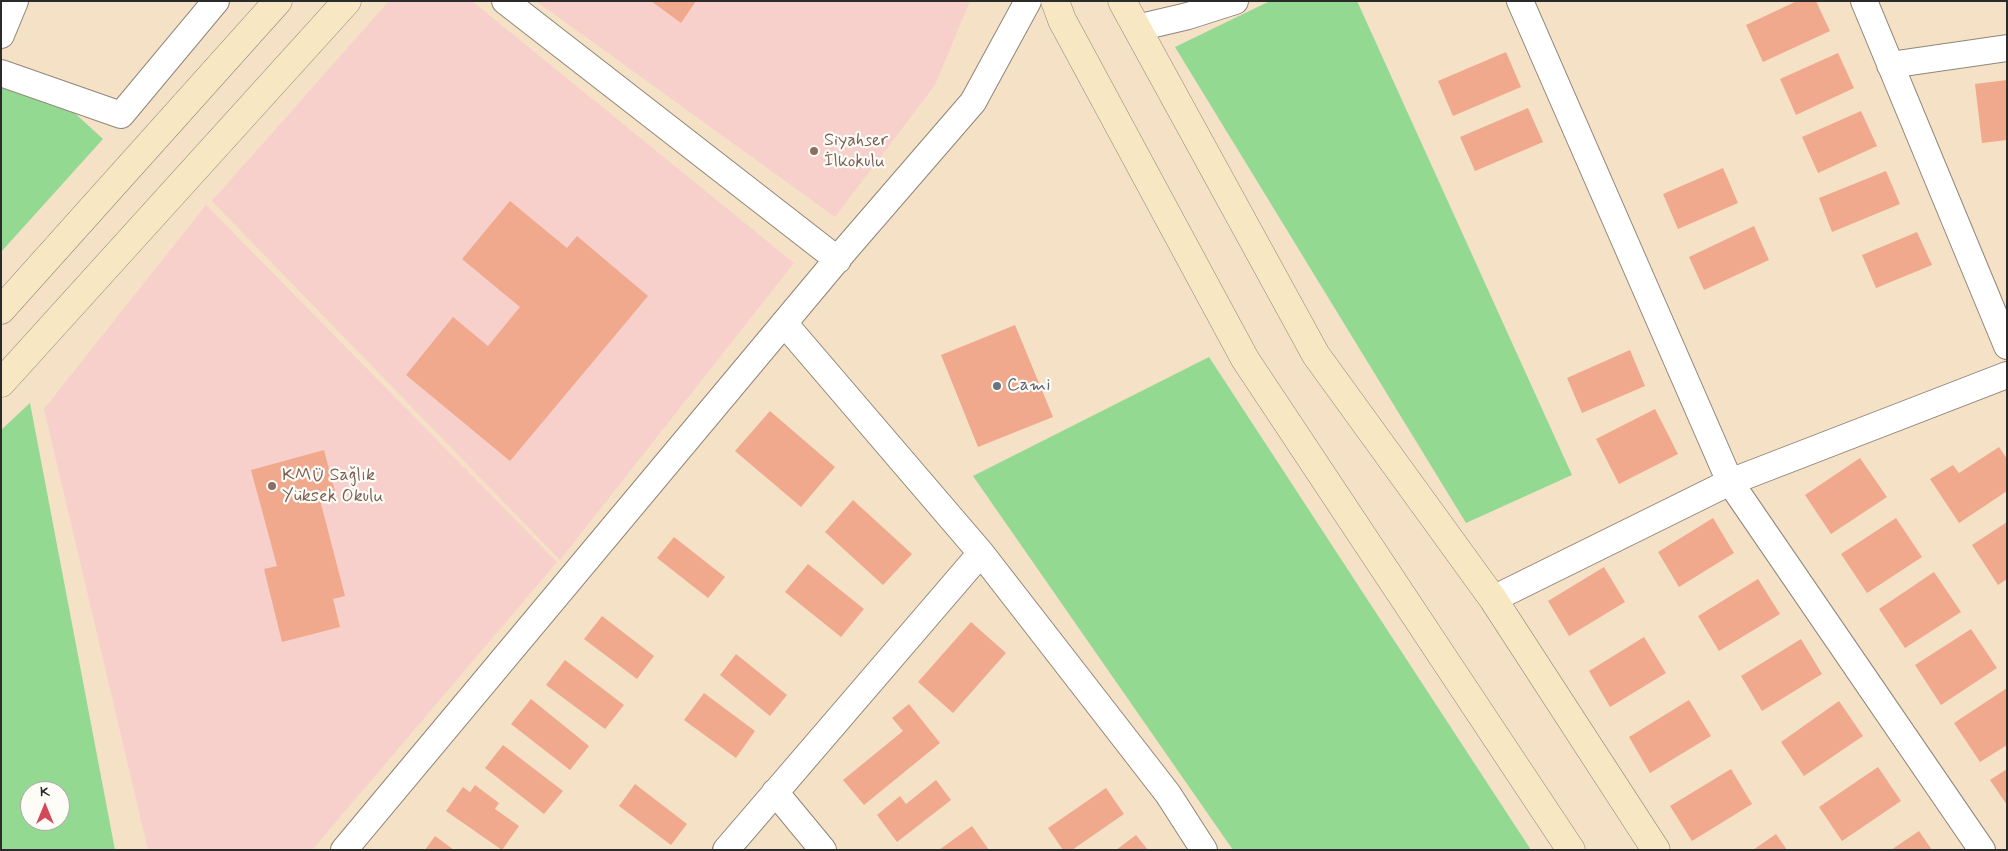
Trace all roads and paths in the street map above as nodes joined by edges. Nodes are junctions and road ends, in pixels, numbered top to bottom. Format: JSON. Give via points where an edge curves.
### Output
{"nodes":[{"id":1,"x":15,"y":1,"type":"edge"},
{"id":2,"x":216,"y":1,"type":"edge"},
{"id":3,"x":278,"y":1,"type":"edge"},
{"id":4,"x":347,"y":1,"type":"edge"},
{"id":5,"x":505,"y":1,"type":"edge"},
{"id":6,"x":1028,"y":1,"type":"edge"},
{"id":7,"x":1055,"y":1,"type":"edge"},
{"id":8,"x":1122,"y":1,"type":"edge"},
{"id":9,"x":1235,"y":1,"type":"edge"},
{"id":10,"x":1520,"y":1,"type":"edge"},
{"id":11,"x":1864,"y":1,"type":"edge"},
{"id":12,"x":1137,"y":28,"type":"junction"},
{"id":13,"x":1,"y":35,"type":"edge"},
{"id":14,"x":2007,"y":48,"type":"edge"},
{"id":15,"x":1890,"y":65,"type":"junction"},
{"id":16,"x":1,"y":73,"type":"edge"},
{"id":17,"x":838,"y":260,"type":"junction"},
{"id":18,"x":1,"y":310,"type":"edge"},
{"id":19,"x":784,"y":324,"type":"junction"},
{"id":20,"x":2007,"y":346,"type":"edge"},
{"id":21,"x":2007,"y":375,"type":"edge"},
{"id":22,"x":1,"y":382,"type":"edge"},
{"id":23,"x":1730,"y":482,"type":"junction"},
{"id":24,"x":981,"y":553,"type":"junction"},
{"id":25,"x":1493,"y":599,"type":"junction"},
{"id":26,"x":775,"y":792,"type":"junction"},
{"id":27,"x":344,"y":850,"type":"edge"},
{"id":28,"x":726,"y":850,"type":"edge"},
{"id":29,"x":823,"y":850,"type":"edge"},
{"id":30,"x":1204,"y":850,"type":"edge"},
{"id":31,"x":1571,"y":850,"type":"edge"},
{"id":32,"x":1656,"y":850,"type":"edge"},
{"id":33,"x":1982,"y":850,"type":"edge"}],
"edges":[{"from":1,"to":13,"type":"street"},
{"from":2,"to":16,"type":"street","via":[[122,115]]},
{"from":3,"to":18,"type":"street"},
{"from":4,"to":22,"type":"street"},
{"from":5,"to":17,"type":"street"},
{"from":6,"to":17,"type":"street","via":[[973,102]]},
{"from":7,"to":31,"type":"street","via":[[1244,359]]},
{"from":8,"to":12,"type":"street"},
{"from":9,"to":12,"type":"street"},
{"from":10,"to":23,"type":"street"},
{"from":11,"to":15,"type":"street"},
{"from":12,"to":25,"type":"street","via":[[1316,355]]},
{"from":14,"to":15,"type":"street"},
{"from":15,"to":20,"type":"street"},
{"from":17,"to":19,"type":"street"},
{"from":19,"to":24,"type":"street"},
{"from":19,"to":27,"type":"street"},
{"from":21,"to":23,"type":"street"},
{"from":23,"to":25,"type":"street"},
{"from":23,"to":33,"type":"street"},
{"from":24,"to":26,"type":"street"},
{"from":24,"to":30,"type":"street","via":[[1168,794]]},
{"from":25,"to":32,"type":"street"},
{"from":26,"to":28,"type":"street"},
{"from":26,"to":29,"type":"street"}]}
